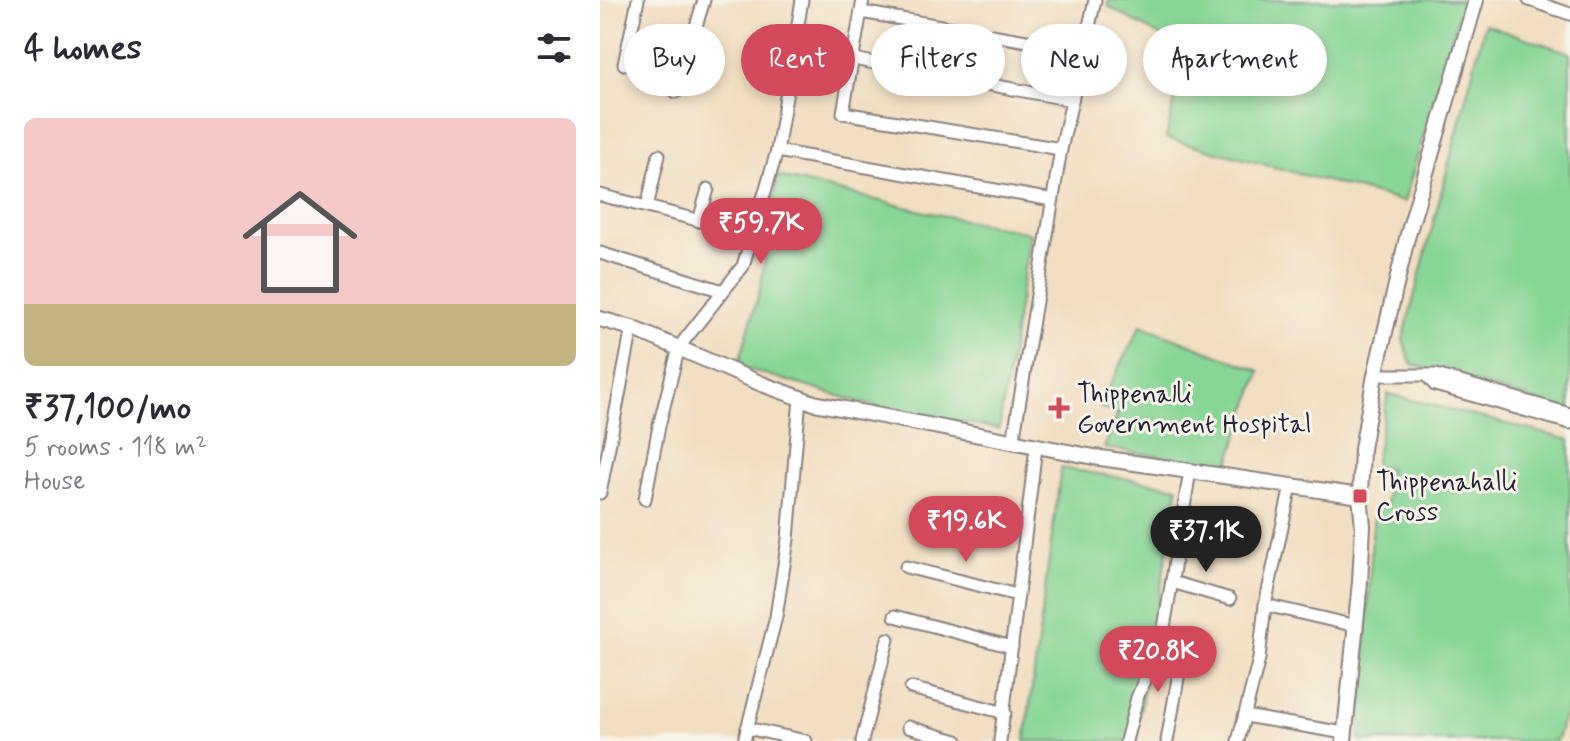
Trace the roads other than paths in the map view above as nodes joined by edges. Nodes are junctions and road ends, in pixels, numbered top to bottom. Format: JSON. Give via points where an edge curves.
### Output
{"nodes":[{"id":1,"x":638,"y":0,"type":"edge"},
{"id":2,"x":704,"y":0,"type":"edge"},
{"id":3,"x":802,"y":0,"type":"edge"},
{"id":4,"x":1476,"y":0,"type":"edge"},
{"id":5,"x":1529,"y":0,"type":"edge"},
{"id":6,"x":1092,"y":1,"type":"edge"},
{"id":7,"x":862,"y":6,"type":"edge"},
{"id":8,"x":1570,"y":14,"type":"edge"},
{"id":9,"x":633,"y":24,"type":"edge"},
{"id":10,"x":697,"y":24,"type":"edge"},
{"id":11,"x":1088,"y":24,"type":"edge"},
{"id":12,"x":1021,"y":38,"type":"edge"},
{"id":13,"x":855,"y":47,"type":"edge"},
{"id":14,"x":855,"y":59,"type":"edge"},
{"id":15,"x":846,"y":96,"type":"edge"},
{"id":16,"x":1073,"y":96,"type":"edge"},
{"id":17,"x":1072,"y":100,"type":"junction"},
{"id":18,"x":1061,"y":149,"type":"junction"},
{"id":19,"x":777,"y":151,"type":"junction"},
{"id":20,"x":659,"y":155,"type":"dead end"},
{"id":21,"x":708,"y":189,"type":"dead end"},
{"id":22,"x":600,"y":195,"type":"edge"},
{"id":23,"x":1052,"y":200,"type":"junction"},
{"id":24,"x":647,"y":207,"type":"junction"},
{"id":25,"x":699,"y":221,"type":"junction"},
{"id":26,"x":752,"y":234,"type":"junction"},
{"id":27,"x":600,"y":253,"type":"edge"},
{"id":28,"x":723,"y":291,"type":"junction"},
{"id":29,"x":600,"y":319,"type":"edge"},
{"id":30,"x":632,"y":328,"type":"junction"},
{"id":31,"x":679,"y":347,"type":"junction"},
{"id":32,"x":1375,"y":375,"type":"junction"},
{"id":33,"x":1427,"y":376,"type":"junction"},
{"id":34,"x":800,"y":398,"type":"junction"},
{"id":35,"x":1570,"y":414,"type":"edge"},
{"id":36,"x":1570,"y":423,"type":"edge"},
{"id":37,"x":1013,"y":442,"type":"junction"},
{"id":38,"x":1036,"y":447,"type":"junction"},
{"id":39,"x":1190,"y":471,"type":"junction"},
{"id":40,"x":1291,"y":486,"type":"junction"},
{"id":41,"x":600,"y":493,"type":"edge"},
{"id":42,"x":1360,"y":496,"type":"junction"},
{"id":43,"x":645,"y":499,"type":"dead end"},
{"id":44,"x":906,"y":567,"type":"dead end"},
{"id":45,"x":1172,"y":582,"type":"junction"},
{"id":46,"x":1017,"y":595,"type":"junction"},
{"id":47,"x":1230,"y":599,"type":"dead end"},
{"id":48,"x":1265,"y":605,"type":"junction"},
{"id":49,"x":895,"y":616,"type":"dead end"},
{"id":50,"x":1356,"y":626,"type":"junction"},
{"id":51,"x":888,"y":639,"type":"dead end"},
{"id":52,"x":1161,"y":639,"type":"junction"},
{"id":53,"x":1012,"y":647,"type":"junction"},
{"id":54,"x":911,"y":688,"type":"dead end"},
{"id":55,"x":1005,"y":713,"type":"junction"},
{"id":56,"x":1245,"y":716,"type":"junction"},
{"id":57,"x":908,"y":727,"type":"dead end"},
{"id":58,"x":747,"y":728,"type":"junction"},
{"id":59,"x":1344,"y":737,"type":"edge"},
{"id":60,"x":744,"y":741,"type":"edge"},
{"id":61,"x":806,"y":741,"type":"edge"},
{"id":62,"x":862,"y":741,"type":"edge"},
{"id":63,"x":957,"y":741,"type":"edge"},
{"id":64,"x":1000,"y":741,"type":"edge"},
{"id":65,"x":1126,"y":741,"type":"edge"},
{"id":66,"x":1167,"y":741,"type":"edge"},
{"id":67,"x":1238,"y":741,"type":"edge"}],
"edges":[{"from":1,"to":9,"type":"street"},
{"from":2,"to":10,"type":"street"},
{"from":3,"to":19,"type":"street"},
{"from":4,"to":32,"type":"street","via":[[1407,238]]},
{"from":5,"to":8,"type":"street"},
{"from":6,"to":11,"type":"street"},
{"from":7,"to":12,"type":"street"},
{"from":7,"to":13,"type":"street"},
{"from":14,"to":17,"type":"street"},
{"from":15,"to":18,"type":"street","via":[[843,113]]},
{"from":16,"to":17,"type":"street"},
{"from":17,"to":18,"type":"street"},
{"from":18,"to":23,"type":"street"},
{"from":19,"to":23,"type":"street"},
{"from":19,"to":26,"type":"street"},
{"from":20,"to":24,"type":"street"},
{"from":21,"to":25,"type":"street"},
{"from":22,"to":24,"type":"street"},
{"from":23,"to":37,"type":"street"},
{"from":24,"to":25,"type":"street"},
{"from":25,"to":26,"type":"street"},
{"from":26,"to":28,"type":"street","via":[[743,266]]},
{"from":27,"to":28,"type":"street"},
{"from":28,"to":31,"type":"street"},
{"from":29,"to":30,"type":"street"},
{"from":30,"to":31,"type":"street"},
{"from":30,"to":41,"type":"street"},
{"from":31,"to":34,"type":"street"},
{"from":31,"to":43,"type":"street"},
{"from":32,"to":33,"type":"street"},
{"from":32,"to":42,"type":"street"},
{"from":33,"to":35,"type":"street"},
{"from":33,"to":36,"type":"street","via":[[1435,385]]},
{"from":34,"to":37,"type":"street"},
{"from":34,"to":58,"type":"street","via":[[776,617]]},
{"from":37,"to":38,"type":"street"},
{"from":38,"to":39,"type":"street"},
{"from":38,"to":46,"type":"street"},
{"from":39,"to":40,"type":"street"},
{"from":39,"to":45,"type":"street"},
{"from":40,"to":42,"type":"street"},
{"from":40,"to":48,"type":"street"},
{"from":42,"to":50,"type":"street"},
{"from":44,"to":46,"type":"street"},
{"from":45,"to":47,"type":"street"},
{"from":45,"to":52,"type":"street"},
{"from":46,"to":53,"type":"street"},
{"from":48,"to":50,"type":"street"},
{"from":48,"to":56,"type":"street"},
{"from":49,"to":53,"type":"street"},
{"from":50,"to":59,"type":"street"},
{"from":51,"to":62,"type":"street"},
{"from":52,"to":65,"type":"street"},
{"from":52,"to":66,"type":"street","via":[[1181,644],[1183,650]]},
{"from":53,"to":55,"type":"street"},
{"from":54,"to":55,"type":"street"},
{"from":55,"to":64,"type":"street"},
{"from":56,"to":59,"type":"street"},
{"from":56,"to":67,"type":"street"},
{"from":57,"to":63,"type":"street"},
{"from":58,"to":60,"type":"street"},
{"from":58,"to":61,"type":"street"}]}
